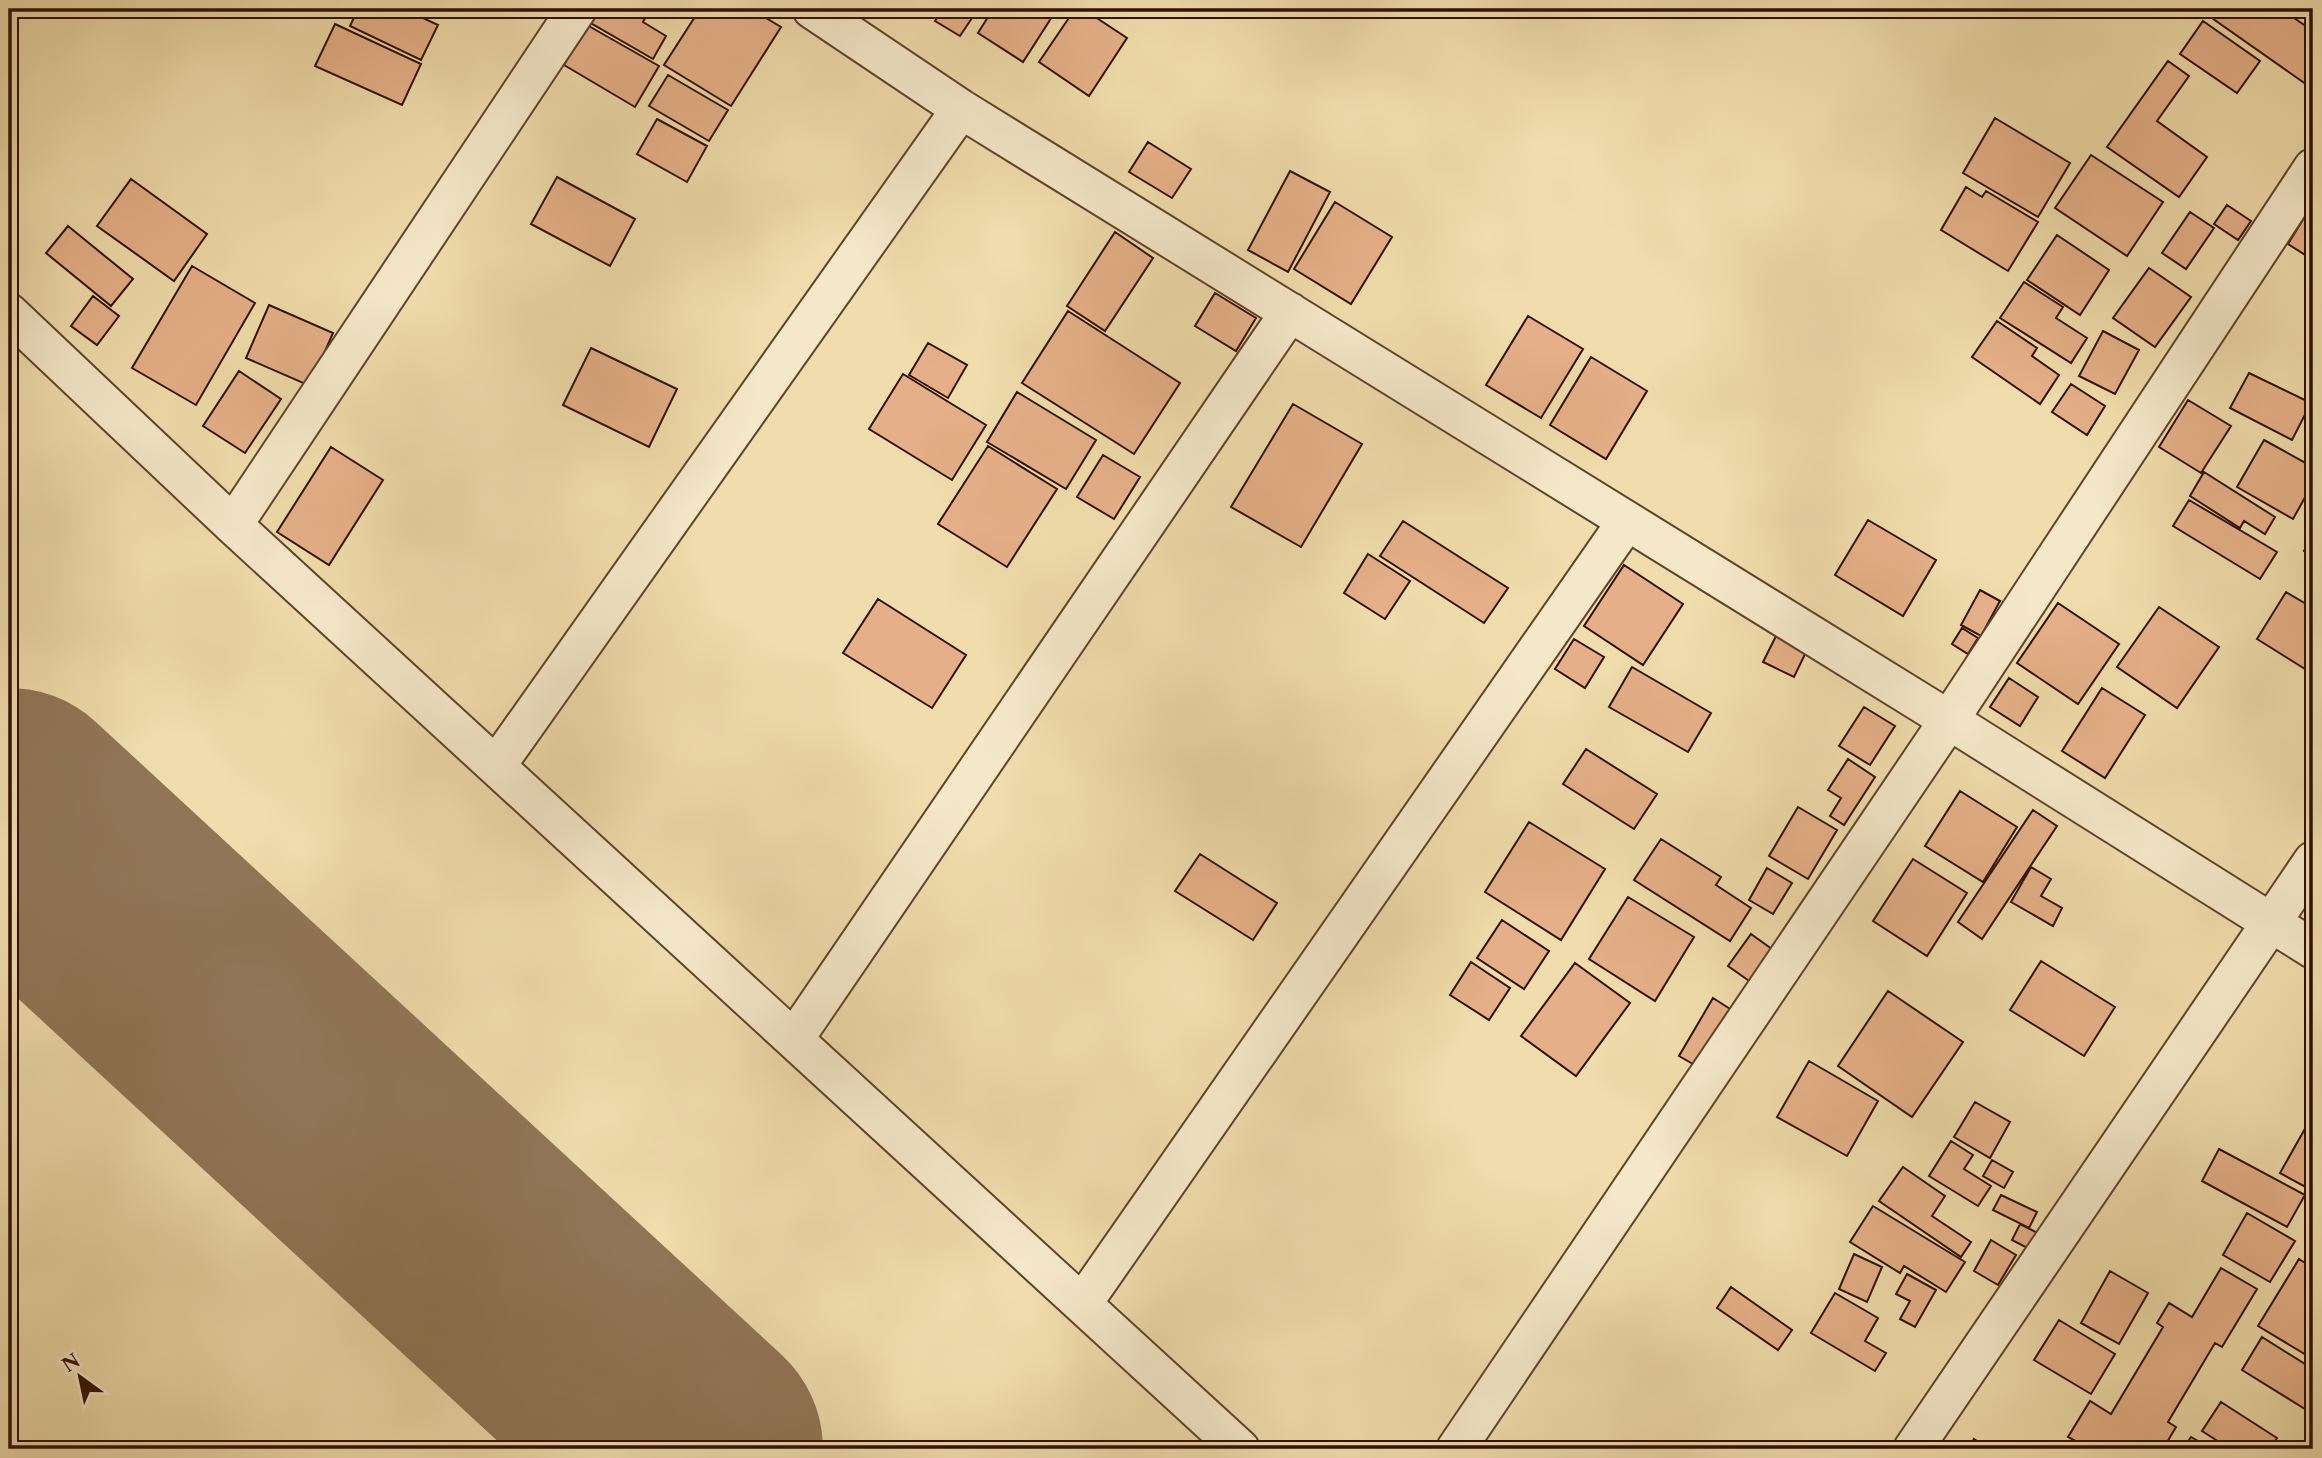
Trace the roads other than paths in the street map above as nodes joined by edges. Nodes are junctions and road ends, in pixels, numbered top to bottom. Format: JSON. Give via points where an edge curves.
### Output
{"nodes":[{"id":1,"x":577,"y":9,"type":"edge"},
{"id":2,"x":812,"y":9,"type":"edge"},
{"id":3,"x":961,"y":109,"type":"junction"},
{"id":4,"x":2313,"y":168,"type":"edge"},
{"id":5,"x":1290,"y":312,"type":"junction"},
{"id":6,"x":9,"y":313,"type":"edge"},
{"id":7,"x":1627,"y":521,"type":"junction"},
{"id":8,"x":233,"y":525,"type":"junction"},
{"id":9,"x":1949,"y":720,"type":"junction"},
{"id":10,"x":496,"y":766,"type":"junction"},
{"id":11,"x":2313,"y":861,"type":"edge"},
{"id":12,"x":2271,"y":923,"type":"junction"},
{"id":13,"x":2313,"y":949,"type":"edge"},
{"id":14,"x":794,"y":1040,"type":"junction"},
{"id":15,"x":1082,"y":1304,"type":"junction"},
{"id":16,"x":1240,"y":1449,"type":"edge"},
{"id":17,"x":1456,"y":1449,"type":"edge"},
{"id":18,"x":1913,"y":1449,"type":"edge"}],
"edges":[{"from":1,"to":8,"type":"street"},
{"from":2,"to":3,"type":"street"},
{"from":3,"to":5,"type":"street"},
{"from":3,"to":10,"type":"street"},
{"from":4,"to":9,"type":"street"},
{"from":5,"to":7,"type":"street"},
{"from":5,"to":14,"type":"street"},
{"from":6,"to":8,"type":"street"},
{"from":7,"to":9,"type":"street"},
{"from":7,"to":15,"type":"street"},
{"from":8,"to":10,"type":"street"},
{"from":9,"to":12,"type":"street"},
{"from":9,"to":17,"type":"street"},
{"from":10,"to":14,"type":"street"},
{"from":11,"to":12,"type":"street"},
{"from":12,"to":13,"type":"street"},
{"from":12,"to":18,"type":"street"},
{"from":14,"to":15,"type":"street"},
{"from":15,"to":16,"type":"street"}]}
